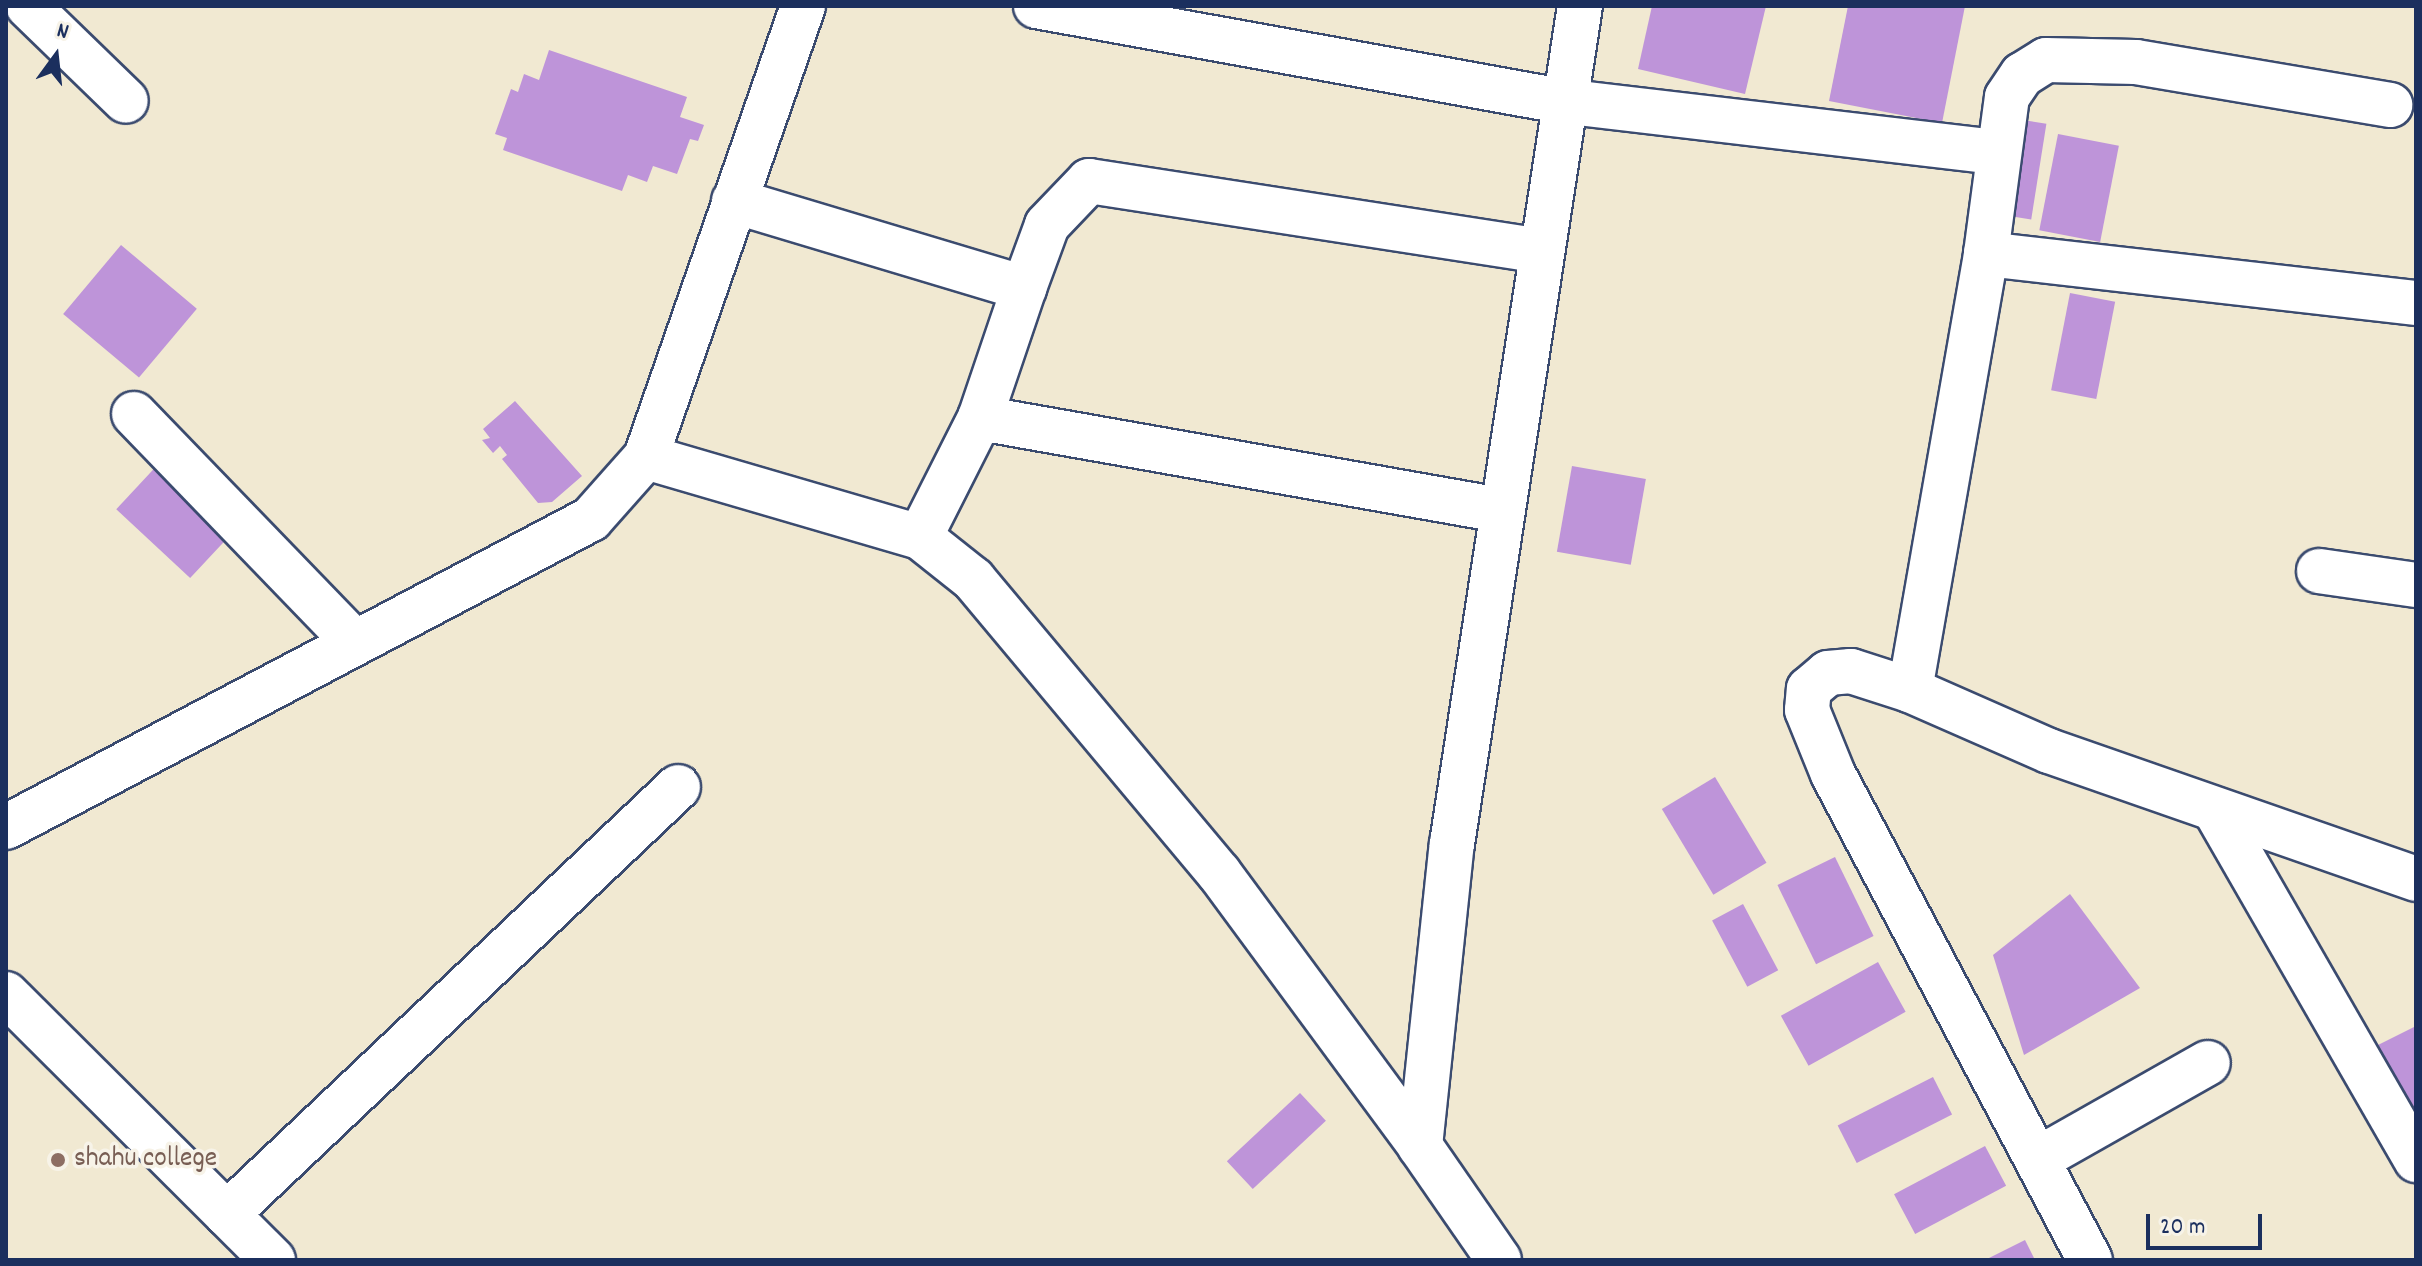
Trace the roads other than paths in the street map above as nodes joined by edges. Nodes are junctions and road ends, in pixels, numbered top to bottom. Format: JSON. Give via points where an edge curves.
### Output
{"nodes":[{"id":1,"x":28,"y":6,"type":"edge"},
{"id":2,"x":803,"y":6,"type":"edge"},
{"id":3,"x":1036,"y":6,"type":"edge"},
{"id":4,"x":1580,"y":6,"type":"edge"},
{"id":5,"x":126,"y":101,"type":"dead end"},
{"id":6,"x":1561,"y":101,"type":"junction"},
{"id":7,"x":2390,"y":105,"type":"dead end"},
{"id":8,"x":1998,"y":152,"type":"junction"},
{"id":9,"x":734,"y":201,"type":"junction"},
{"id":10,"x":1541,"y":251,"type":"junction"},
{"id":11,"x":1986,"y":254,"type":"junction"},
{"id":12,"x":1024,"y":288,"type":"junction"},
{"id":13,"x":2416,"y":303,"type":"edge"},
{"id":14,"x":134,"y":414,"type":"dead end"},
{"id":15,"x":980,"y":418,"type":"junction"},
{"id":16,"x":646,"y":457,"type":"junction"},
{"id":17,"x":1500,"y":510,"type":"junction"},
{"id":18,"x":920,"y":537,"type":"junction"},
{"id":19,"x":2319,"y":571,"type":"dead end"},
{"id":20,"x":2416,"y":585,"type":"edge"},
{"id":21,"x":354,"y":642,"type":"junction"},
{"id":22,"x":1910,"y":690,"type":"junction"},
{"id":23,"x":678,"y":787,"type":"dead end"},
{"id":24,"x":2215,"y":810,"type":"junction"},
{"id":25,"x":6,"y":827,"type":"edge"},
{"id":26,"x":2416,"y":879,"type":"edge"},
{"id":27,"x":6,"y":994,"type":"edge"},
{"id":28,"x":2208,"y":1063,"type":"dead end"},
{"id":29,"x":1420,"y":1146,"type":"junction"},
{"id":30,"x":2038,"y":1159,"type":"junction"},
{"id":31,"x":2416,"y":1160,"type":"edge"},
{"id":32,"x":227,"y":1214,"type":"junction"},
{"id":33,"x":273,"y":1260,"type":"edge"},
{"id":34,"x":1499,"y":1260,"type":"edge"},
{"id":35,"x":2090,"y":1260,"type":"edge"}],
"edges":[{"from":1,"to":5,"type":"street"},
{"from":2,"to":9,"type":"street"},
{"from":3,"to":6,"type":"street"},
{"from":4,"to":6,"type":"street"},
{"from":6,"to":8,"type":"street"},
{"from":6,"to":10,"type":"street"},
{"from":7,"to":8,"type":"street","via":[[2136,62],[2046,60],[2022,75],[2007,97]]},
{"from":8,"to":11,"type":"street"},
{"from":9,"to":12,"type":"street"},
{"from":9,"to":16,"type":"street"},
{"from":10,"to":12,"type":"street","via":[[1089,181],[1047,225]]},
{"from":10,"to":17,"type":"street"},
{"from":11,"to":13,"type":"street"},
{"from":11,"to":22,"type":"street"},
{"from":12,"to":15,"type":"street"},
{"from":14,"to":21,"type":"street"},
{"from":15,"to":17,"type":"street"},
{"from":15,"to":18,"type":"street"},
{"from":16,"to":18,"type":"street"},
{"from":16,"to":21,"type":"street","via":[[591,519]]},
{"from":17,"to":29,"type":"street","via":[[1452,844]]},
{"from":18,"to":29,"type":"street","via":[[973,579],[1046,660],[1219,873]]},
{"from":19,"to":20,"type":"street"},
{"from":21,"to":25,"type":"street"},
{"from":22,"to":24,"type":"street","via":[[2049,751]]},
{"from":22,"to":30,"type":"street","via":[[1851,671],[1828,673],[1809,689],[1807,710]]},
{"from":23,"to":32,"type":"street"},
{"from":24,"to":26,"type":"street"},
{"from":24,"to":31,"type":"street"},
{"from":27,"to":32,"type":"street"},
{"from":28,"to":30,"type":"street"},
{"from":29,"to":34,"type":"street"},
{"from":30,"to":35,"type":"street"},
{"from":32,"to":33,"type":"street"}]}
